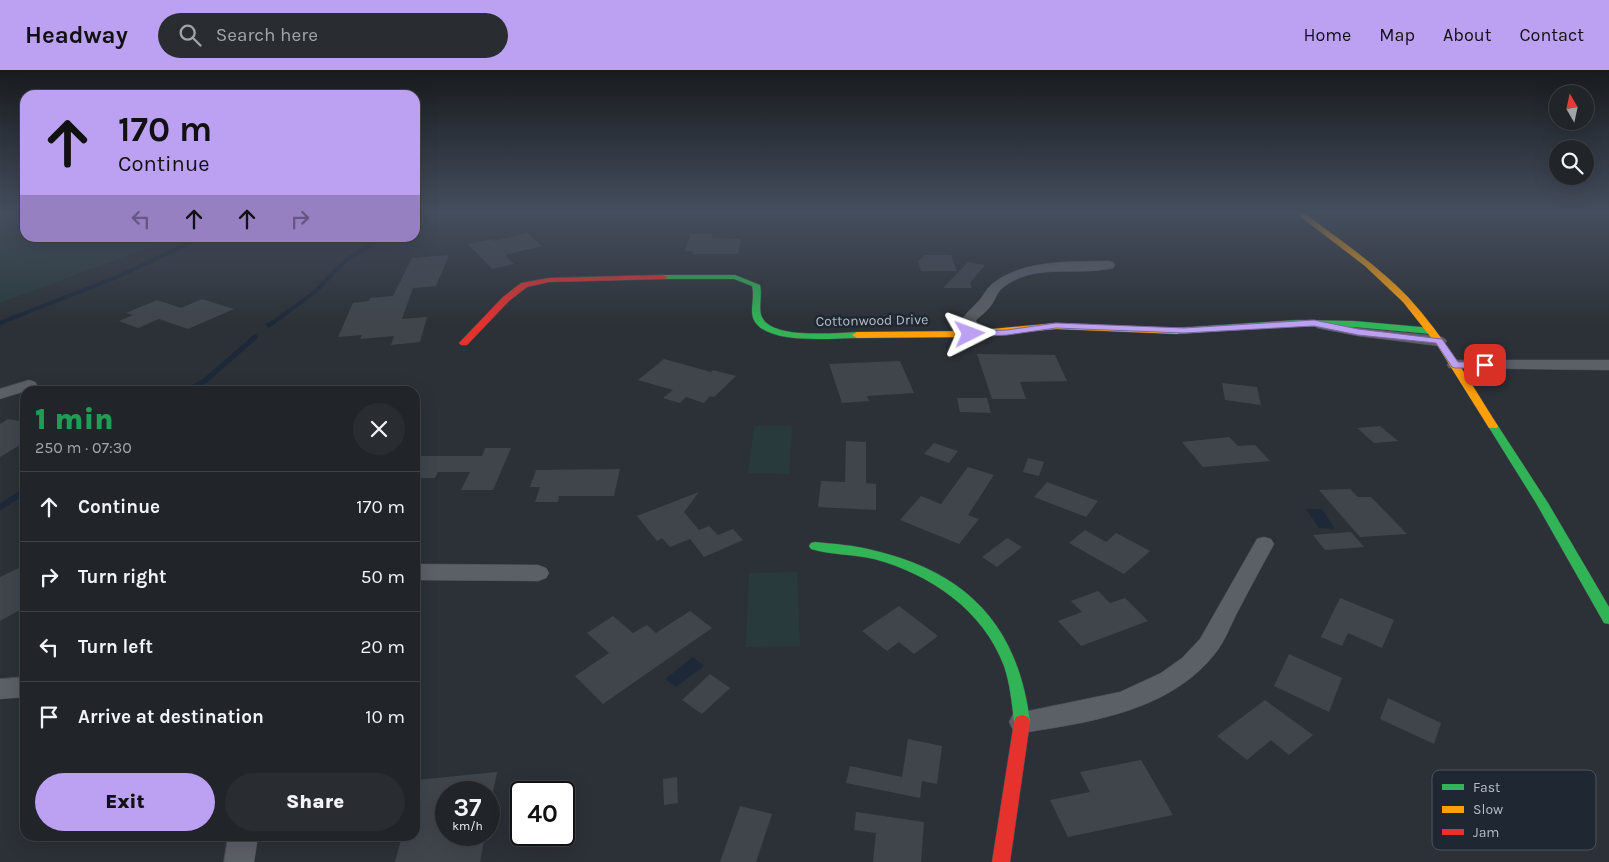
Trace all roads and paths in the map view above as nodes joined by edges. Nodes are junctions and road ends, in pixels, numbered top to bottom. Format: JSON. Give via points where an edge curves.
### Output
{"nodes":[{"id":1,"x":1348,"y":250,"type":"edge"},
{"id":2,"x":1108,"y":265,"type":"dead end"},
{"id":3,"x":1314,"y":323,"type":"joint"},
{"id":4,"x":970,"y":334,"type":"junction"},
{"id":5,"x":1436,"y":336,"type":"junction"},
{"id":6,"x":464,"y":343,"type":"dead end"},
{"id":7,"x":1455,"y":365,"type":"junction"},
{"id":8,"x":1609,"y":365,"type":"edge"},
{"id":9,"x":30,"y":385,"type":"dead end"},
{"id":10,"x":27,"y":386,"type":"edge"},
{"id":11,"x":20,"y":388,"type":"edge"},
{"id":12,"x":0,"y":394,"type":"edge"},
{"id":13,"x":1264,"y":544,"type":"dead end"},
{"id":14,"x":815,"y":546,"type":"dead end"},
{"id":15,"x":420,"y":572,"type":"edge"},
{"id":16,"x":538,"y":573,"type":"dead end"},
{"id":17,"x":1609,"y":618,"type":"edge"},
{"id":18,"x":20,"y":688,"type":"edge"},
{"id":19,"x":0,"y":689,"type":"edge"},
{"id":20,"x":1022,"y":722,"type":"junction"},
{"id":21,"x":242,"y":841,"type":"edge"},
{"id":22,"x":239,"y":862,"type":"edge"},
{"id":23,"x":1002,"y":862,"type":"edge"}],
"edges":[{"from":1,"to":5,"type":"street","via":[[1404,299]]},
{"from":2,"to":4,"type":"street","via":[[1029,271],[1012,277],[995,288],[981,308],[967,319]]},
{"from":3,"to":4,"type":"street","name":"Cottonwood Drive","via":[[1184,330],[1056,326]]},
{"from":3,"to":5,"type":"street","via":[[1358,332]]},
{"from":4,"to":6,"type":"street","name":"Cottonwood Drive","via":[[805,336],[780,333],[758,320],[756,285],[735,277],[707,276],[549,280],[524,286],[506,299]]},
{"from":5,"to":7,"type":"street"},
{"from":7,"to":8,"type":"street"},
{"from":7,"to":17,"type":"street","via":[[1542,503]]},
{"from":9,"to":10,"type":"street"},
{"from":11,"to":12,"type":"street"},
{"from":13,"to":20,"type":"street","via":[[1209,643],[1191,664],[1166,683],[1126,702],[1077,714]]},
{"from":14,"to":20,"type":"street","via":[[887,558],[938,580],[962,597],[981,615],[1008,654],[1017,679]]},
{"from":15,"to":16,"type":"street"},
{"from":18,"to":19,"type":"street"},
{"from":20,"to":23,"type":"street"},
{"from":21,"to":22,"type":"street"}]}
